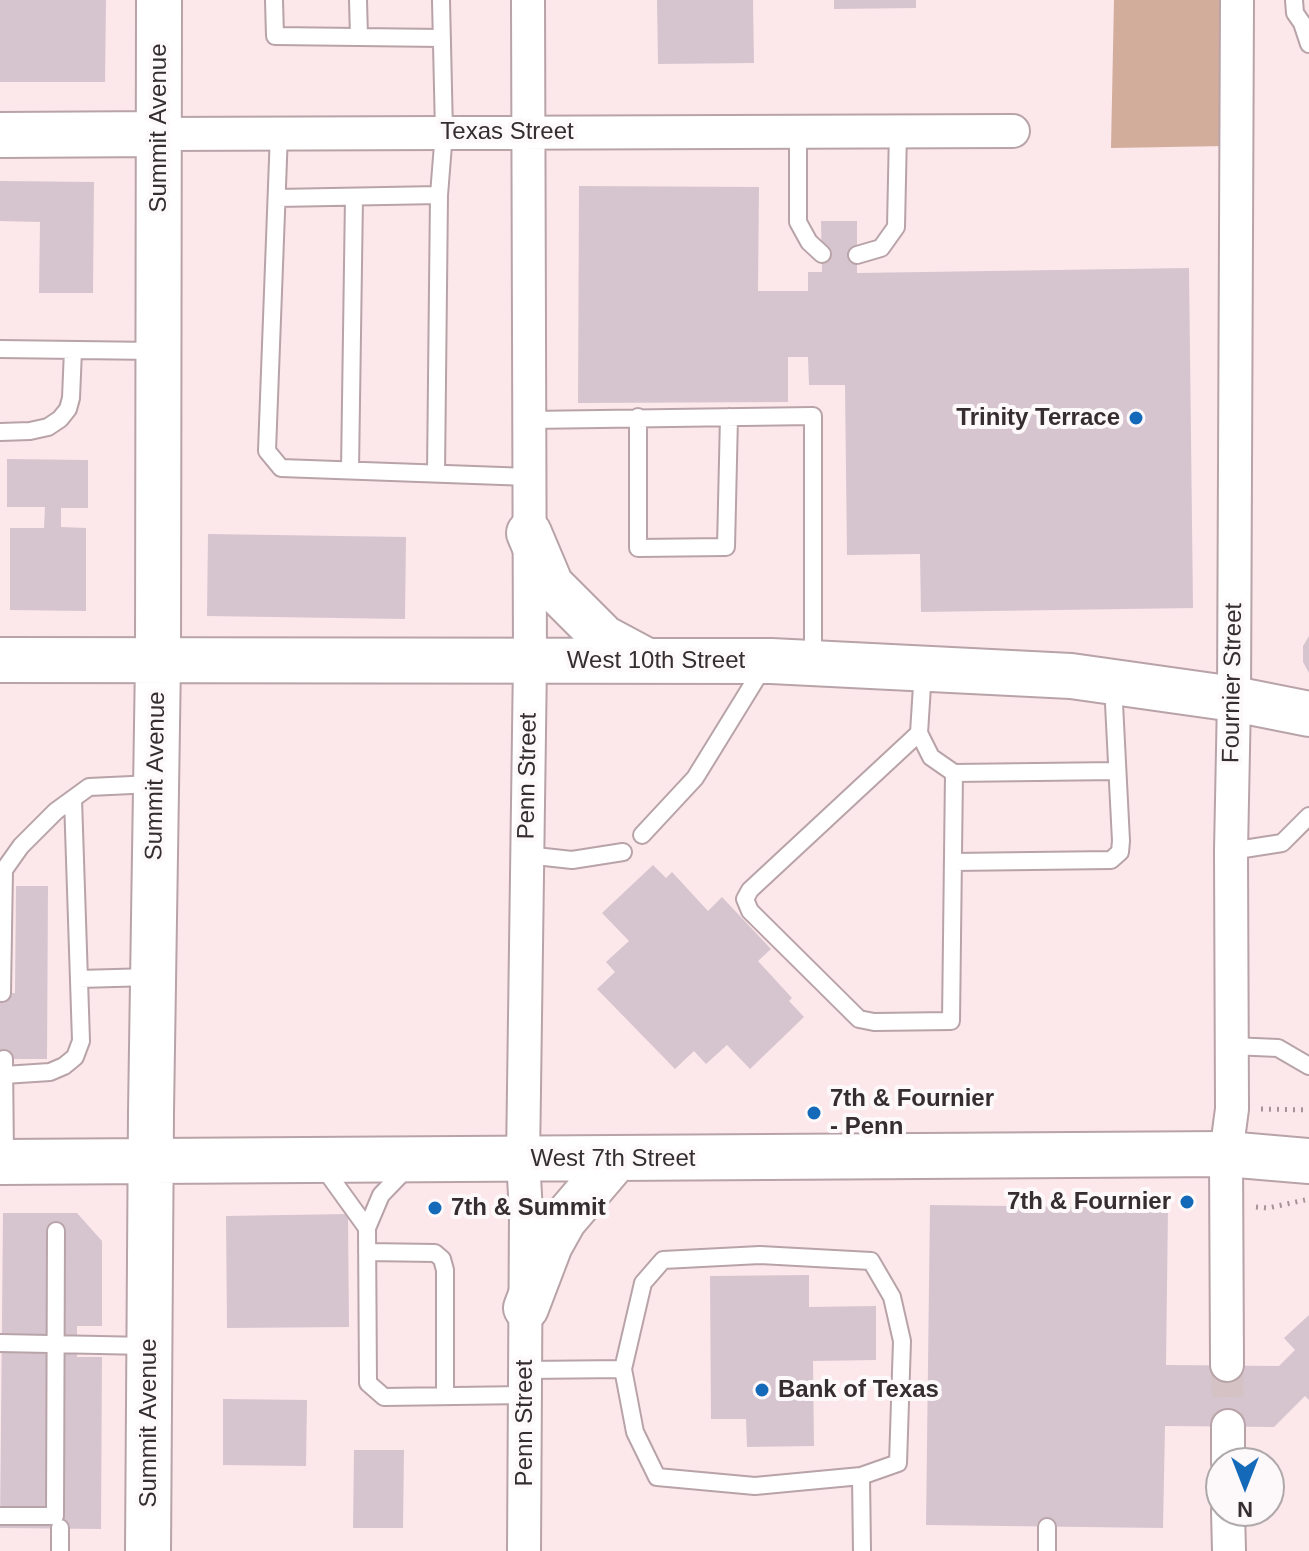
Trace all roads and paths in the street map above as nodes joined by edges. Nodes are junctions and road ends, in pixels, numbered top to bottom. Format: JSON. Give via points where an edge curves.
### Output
{"nodes":[{"id":1,"x":159,"y":0,"type":"edge"},
{"id":2,"x":274,"y":0,"type":"edge"},
{"id":3,"x":358,"y":0,"type":"edge"},
{"id":4,"x":441,"y":0,"type":"edge"},
{"id":5,"x":528,"y":0,"type":"edge"},
{"id":6,"x":1237,"y":0,"type":"edge"},
{"id":7,"x":1294,"y":0,"type":"edge"},
{"id":8,"x":359,"y":37,"type":"junction"},
{"id":9,"x":442,"y":38,"type":"junction"},
{"id":10,"x":1309,"y":44,"type":"edge"},
{"id":11,"x":798,"y":130,"type":"junction"},
{"id":12,"x":898,"y":131,"type":"junction"},
{"id":13,"x":1013,"y":131,"type":"dead end"},
{"id":14,"x":444,"y":132,"type":"junction"},
{"id":15,"x":528,"y":132,"type":"junction"},
{"id":16,"x":279,"y":133,"type":"junction"},
{"id":17,"x":160,"y":134,"type":"junction"},
{"id":18,"x":0,"y":135,"type":"edge"},
{"id":19,"x":439,"y":195,"type":"junction"},
{"id":20,"x":354,"y":197,"type":"junction"},
{"id":21,"x":277,"y":198,"type":"junction"},
{"id":22,"x":822,"y":254,"type":"dead end"},
{"id":23,"x":857,"y":255,"type":"dead end"},
{"id":24,"x":0,"y":349,"type":"edge"},
{"id":25,"x":73,"y":350,"type":"junction"},
{"id":26,"x":157,"y":351,"type":"junction"},
{"id":27,"x":638,"y":417,"type":"junction"},
{"id":28,"x":729,"y":417,"type":"junction"},
{"id":29,"x":529,"y":420,"type":"junction"},
{"id":30,"x":0,"y":432,"type":"edge"},
{"id":31,"x":350,"y":470,"type":"junction"},
{"id":32,"x":436,"y":473,"type":"junction"},
{"id":33,"x":529,"y":477,"type":"junction"},
{"id":34,"x":529,"y":533,"type":"junction"},
{"id":35,"x":0,"y":660,"type":"edge"},
{"id":36,"x":158,"y":661,"type":"junction"},
{"id":37,"x":530,"y":661,"type":"junction"},
{"id":38,"x":766,"y":661,"type":"junction"},
{"id":39,"x":649,"y":663,"type":"junction"},
{"id":40,"x":813,"y":663,"type":"junction"},
{"id":41,"x":923,"y":668,"type":"junction"},
{"id":42,"x":1113,"y":680,"type":"junction"},
{"id":43,"x":1234,"y":699,"type":"junction"},
{"id":44,"x":1309,"y":714,"type":"edge"},
{"id":45,"x":919,"y":733,"type":"junction"},
{"id":46,"x":1117,"y":771,"type":"junction"},
{"id":47,"x":954,"y":773,"type":"junction"},
{"id":48,"x":156,"y":783,"type":"junction"},
{"id":49,"x":73,"y":799,"type":"junction"},
{"id":50,"x":1309,"y":816,"type":"edge"},
{"id":51,"x":642,"y":835,"type":"dead end"},
{"id":52,"x":1231,"y":851,"type":"junction"},
{"id":53,"x":623,"y":852,"type":"dead end"},
{"id":54,"x":526,"y":855,"type":"junction"},
{"id":55,"x":953,"y":862,"type":"junction"},
{"id":56,"x":153,"y":977,"type":"junction"},
{"id":57,"x":79,"y":979,"type":"junction"},
{"id":58,"x":2,"y":993,"type":"edge"},
{"id":59,"x":1232,"y":1046,"type":"junction"},
{"id":60,"x":1309,"y":1066,"type":"edge"},
{"id":61,"x":1232,"y":1109,"type":"junction"},
{"id":62,"x":1309,"y":1110,"type":"edge"},
{"id":63,"x":1309,"y":1146,"type":"edge"},
{"id":64,"x":1226,"y":1154,"type":"junction"},
{"id":65,"x":616,"y":1159,"type":"junction"},
{"id":66,"x":415,"y":1160,"type":"junction"},
{"id":67,"x":523,"y":1160,"type":"junction"},
{"id":68,"x":318,"y":1161,"type":"junction"},
{"id":69,"x":1309,"y":1161,"type":"edge"},
{"id":70,"x":2,"y":1162,"type":"edge"},
{"id":71,"x":150,"y":1162,"type":"junction"},
{"id":72,"x":1309,"y":1199,"type":"edge"},
{"id":73,"x":1227,"y":1206,"type":"junction"},
{"id":74,"x":367,"y":1228,"type":"junction"},
{"id":75,"x":56,"y":1231,"type":"dead end"},
{"id":76,"x":367,"y":1252,"type":"junction"},
{"id":77,"x":526,"y":1308,"type":"junction"},
{"id":78,"x":0,"y":1343,"type":"edge"},
{"id":79,"x":57,"y":1344,"type":"junction"},
{"id":80,"x":149,"y":1346,"type":"junction"},
{"id":81,"x":1227,"y":1365,"type":"tunnel mouth"},
{"id":82,"x":623,"y":1369,"type":"junction"},
{"id":83,"x":526,"y":1382,"type":"junction"},
{"id":84,"x":445,"y":1395,"type":"junction"},
{"id":85,"x":1228,"y":1426,"type":"tunnel mouth"},
{"id":86,"x":1228,"y":1447,"type":"edge"},
{"id":87,"x":861,"y":1476,"type":"junction"},
{"id":88,"x":0,"y":1516,"type":"edge"},
{"id":89,"x":1047,"y":1527,"type":"dead end"},
{"id":90,"x":1228,"y":1527,"type":"edge"},
{"id":91,"x":60,"y":1528,"type":"dead end"},
{"id":92,"x":60,"y":1551,"type":"edge"},
{"id":93,"x":148,"y":1551,"type":"edge"},
{"id":94,"x":524,"y":1551,"type":"edge"},
{"id":95,"x":862,"y":1551,"type":"edge"},
{"id":96,"x":1047,"y":1551,"type":"edge"},
{"id":97,"x":1229,"y":1551,"type":"edge"}],
"edges":[{"from":1,"to":17,"type":"main road","name":"Summit Avenue"},
{"from":2,"to":8,"type":"lane","via":[[275,36]]},
{"from":3,"to":8,"type":"lane"},
{"from":4,"to":9,"type":"lane"},
{"from":5,"to":15,"type":"street","name":"Penn Street"},
{"from":6,"to":43,"type":"street","name":"Fournier Street"},
{"from":7,"to":10,"type":"lane"},
{"from":8,"to":9,"type":"lane"},
{"from":9,"to":14,"type":"lane"},
{"from":11,"to":12,"type":"street","name":"Texas Street"},
{"from":11,"to":15,"type":"street","name":"Texas Street"},
{"from":11,"to":22,"type":"lane","via":[[798,222]]},
{"from":12,"to":13,"type":"street","name":"Texas Street"},
{"from":12,"to":23,"type":"lane","via":[[896,227],[881,248]]},
{"from":14,"to":15,"type":"street","name":"Texas Street"},
{"from":14,"to":16,"type":"street","name":"Texas Street"},
{"from":14,"to":19,"type":"lane"},
{"from":15,"to":29,"type":"street","name":"Penn Street"},
{"from":16,"to":17,"type":"street","name":"Texas Street"},
{"from":16,"to":21,"type":"lane"},
{"from":17,"to":18,"type":"main road","name":"Texas Street"},
{"from":17,"to":26,"type":"main road","name":"Summit Avenue"},
{"from":19,"to":20,"type":"lane"},
{"from":19,"to":32,"type":"lane"},
{"from":20,"to":21,"type":"lane"},
{"from":20,"to":31,"type":"lane"},
{"from":21,"to":31,"type":"lane","via":[[267,451],[281,468]]},
{"from":24,"to":25,"type":"lane"},
{"from":25,"to":26,"type":"lane"},
{"from":25,"to":30,"type":"lane","via":[[71,398],[60,419],[30,431]]},
{"from":26,"to":36,"type":"main road","name":"Summit Avenue"},
{"from":27,"to":28,"type":"lane"},
{"from":27,"to":28,"type":"lane","via":[[638,548],[726,547]]},
{"from":27,"to":29,"type":"lane"},
{"from":28,"to":40,"type":"lane","via":[[813,416]]},
{"from":29,"to":33,"type":"street","name":"Penn Street"},
{"from":31,"to":32,"type":"lane"},
{"from":32,"to":33,"type":"lane"},
{"from":33,"to":34,"type":"street","name":"Penn Street"},
{"from":34,"to":37,"type":"street","name":"Penn Street"},
{"from":34,"to":39,"type":"main road","via":[[551,585],[604,638]]},
{"from":35,"to":36,"type":"main road","name":"West 10th Street"},
{"from":36,"to":37,"type":"main road","name":"West 10th Street"},
{"from":36,"to":48,"type":"main road","name":"Summit Avenue"},
{"from":37,"to":39,"type":"main road","name":"West 10th Street"},
{"from":37,"to":54,"type":"street","name":"Penn Street"},
{"from":38,"to":39,"type":"main road","name":"West 10th Street"},
{"from":38,"to":40,"type":"main road","name":"West 10th Street"},
{"from":38,"to":51,"type":"lane","via":[[695,778]]},
{"from":40,"to":41,"type":"main road","name":"West 10th Street"},
{"from":41,"to":42,"type":"main road","name":"West 10th Street"},
{"from":41,"to":45,"type":"lane"},
{"from":42,"to":43,"type":"main road","name":"West 10th Street"},
{"from":42,"to":46,"type":"lane"},
{"from":43,"to":44,"type":"main road","name":"West 10th Street"},
{"from":43,"to":52,"type":"street","name":"Fournier Street"},
{"from":45,"to":47,"type":"lane","via":[[931,757]]},
{"from":45,"to":55,"type":"lane","via":[[745,899],[750,911],[859,1019],[951,1021]]},
{"from":46,"to":47,"type":"lane"},
{"from":46,"to":55,"type":"lane","via":[[1121,841],[1120,852],[1111,860]]},
{"from":47,"to":55,"type":"lane"},
{"from":48,"to":49,"type":"lane","via":[[89,787]]},
{"from":48,"to":56,"type":"main road","name":"Summit Avenue"},
{"from":49,"to":57,"type":"lane"},
{"from":49,"to":58,"type":"lane","via":[[21,846],[4,870]]},
{"from":50,"to":52,"type":"lane","via":[[1282,843]]},
{"from":52,"to":59,"type":"street","name":"Fournier Street"},
{"from":53,"to":54,"type":"lane","via":[[572,860]]},
{"from":54,"to":67,"type":"street","name":"Penn Street"},
{"from":56,"to":57,"type":"lane"},
{"from":56,"to":71,"type":"main road","name":"Summit Avenue"},
{"from":57,"to":70,"type":"lane","via":[[81,1041],[75,1057],[50,1072],[4,1067]]},
{"from":59,"to":60,"type":"lane","via":[[1278,1048]]},
{"from":59,"to":61,"type":"street","name":"Fournier Street"},
{"from":61,"to":62,"type":"path"},
{"from":61,"to":64,"type":"street","name":"Fournier Street"},
{"from":63,"to":64,"type":"main road","name":"West 7th Street"},
{"from":64,"to":65,"type":"main road","name":"West 7th Street"},
{"from":64,"to":69,"type":"main road","name":"West 7th Street"},
{"from":64,"to":73,"type":"street","name":"Fournier Street"},
{"from":65,"to":67,"type":"main road","name":"West 7th Street"},
{"from":65,"to":77,"type":"main road","via":[[564,1220]]},
{"from":66,"to":67,"type":"main road","name":"West 7th Street"},
{"from":66,"to":68,"type":"main road","name":"West 7th Street"},
{"from":66,"to":74,"type":"lane","via":[[381,1195]]},
{"from":67,"to":77,"type":"street","name":"Penn Street"},
{"from":68,"to":71,"type":"main road","name":"West 7th Street"},
{"from":68,"to":74,"type":"lane"},
{"from":70,"to":71,"type":"main road","name":"West 7th Street"},
{"from":71,"to":80,"type":"main road","name":"Summit Avenue"},
{"from":72,"to":73,"type":"path","via":[[1268,1208]]},
{"from":73,"to":81,"type":"street","name":"Fournier Street"},
{"from":74,"to":76,"type":"lane"},
{"from":75,"to":79,"type":"lane"},
{"from":76,"to":84,"type":"lane","via":[[368,1383],[384,1397]]},
{"from":76,"to":84,"type":"lane","via":[[435,1253],[442,1259]]},
{"from":77,"to":83,"type":"street","name":"Penn Street"},
{"from":78,"to":79,"type":"lane"},
{"from":79,"to":80,"type":"lane"},
{"from":79,"to":88,"type":"lane","via":[[55,1516]]},
{"from":80,"to":93,"type":"main road","name":"Summit Avenue"},
{"from":82,"to":83,"type":"lane"},
{"from":82,"to":87,"type":"lane","via":[[635,1432],[657,1477],[755,1486]]},
{"from":82,"to":87,"type":"lane","via":[[643,1283],[663,1260],[760,1255],[871,1261],[892,1297],[902,1341],[898,1463]]},
{"from":83,"to":84,"type":"lane"},
{"from":83,"to":94,"type":"street","name":"Penn Street"},
{"from":85,"to":86,"type":"street"},
{"from":87,"to":95,"type":"lane"},
{"from":89,"to":96,"type":"lane"},
{"from":90,"to":97,"type":"street"},
{"from":91,"to":92,"type":"lane"}]}
